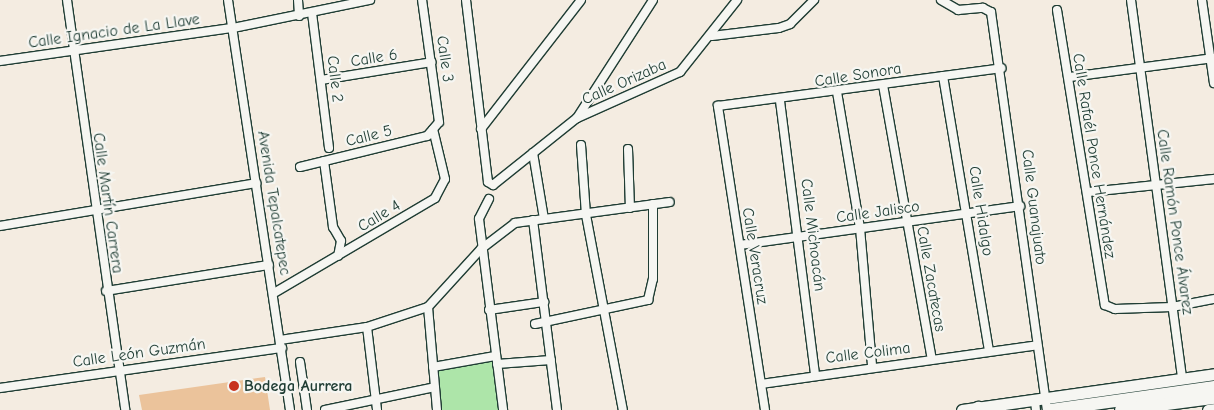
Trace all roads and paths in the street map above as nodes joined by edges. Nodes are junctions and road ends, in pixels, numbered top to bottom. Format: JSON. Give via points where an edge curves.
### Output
{"nodes":[{"id":1,"x":67,"y":0,"type":"edge"},
{"id":2,"x":228,"y":0,"type":"edge"},
{"id":3,"x":298,"y":0,"type":"edge"},
{"id":4,"x":370,"y":0,"type":"edge"},
{"id":5,"x":422,"y":0,"type":"edge"},
{"id":6,"x":466,"y":0,"type":"edge"},
{"id":7,"x":581,"y":0,"type":"edge"},
{"id":8,"x":653,"y":0,"type":"edge"},
{"id":9,"x":737,"y":0,"type":"edge"},
{"id":10,"x":814,"y":0,"type":"edge"},
{"id":11,"x":941,"y":0,"type":"edge"},
{"id":12,"x":1131,"y":0,"type":"edge"},
{"id":13,"x":1202,"y":0,"type":"edge"},
{"id":14,"x":1057,"y":10,"type":"dead end"},
{"id":15,"x":312,"y":13,"type":"junction"},
{"id":16,"x":299,"y":16,"type":"junction"},
{"id":17,"x":233,"y":28,"type":"junction"},
{"id":18,"x":712,"y":36,"type":"junction"},
{"id":19,"x":72,"y":50,"type":"junction"},
{"id":20,"x":1212,"y":58,"type":"edge"},
{"id":21,"x":0,"y":61,"type":"edge"},
{"id":22,"x":432,"y":62,"type":"junction"},
{"id":23,"x":1001,"y":68,"type":"junction"},
{"id":24,"x":1140,"y":68,"type":"junction"},
{"id":25,"x":943,"y":76,"type":"junction"},
{"id":26,"x":1070,"y":77,"type":"junction"},
{"id":27,"x":321,"y":80,"type":"junction"},
{"id":28,"x":1214,"y":83,"type":"edge"},
{"id":29,"x":883,"y":85,"type":"junction"},
{"id":30,"x":837,"y":92,"type":"junction"},
{"id":31,"x":780,"y":100,"type":"junction"},
{"id":32,"x":718,"y":106,"type":"joint"},
{"id":33,"x":577,"y":118,"type":"junction"},
{"id":34,"x":439,"y":122,"type":"joint"},
{"id":35,"x":433,"y":129,"type":"junction"},
{"id":36,"x":481,"y":129,"type":"junction"},
{"id":37,"x":581,"y":145,"type":"dead end"},
{"id":38,"x":329,"y":148,"type":"dead end"},
{"id":39,"x":628,"y":149,"type":"dead end"},
{"id":40,"x":533,"y":153,"type":"junction"},
{"id":41,"x":324,"y":161,"type":"junction"},
{"id":42,"x":300,"y":167,"type":"dead end"},
{"id":43,"x":1214,"y":179,"type":"edge"},
{"id":44,"x":256,"y":183,"type":"junction"},
{"id":45,"x":1156,"y":185,"type":"junction"},
{"id":46,"x":1088,"y":192,"type":"junction"},
{"id":47,"x":489,"y":199,"type":"dead end"},
{"id":48,"x":670,"y":202,"type":"dead end"},
{"id":49,"x":653,"y":204,"type":"junction"},
{"id":50,"x":1020,"y":206,"type":"junction"},
{"id":51,"x":630,"y":208,"type":"junction"},
{"id":52,"x":97,"y":212,"type":"junction"},
{"id":53,"x":968,"y":213,"type":"junction"},
{"id":54,"x":586,"y":215,"type":"junction"},
{"id":55,"x":544,"y":219,"type":"junction"},
{"id":56,"x":533,"y":220,"type":"junction"},
{"id":57,"x":907,"y":222,"type":"junction"},
{"id":58,"x":0,"y":226,"type":"edge"},
{"id":59,"x":860,"y":228,"type":"junction"},
{"id":60,"x":800,"y":237,"type":"junction"},
{"id":61,"x":740,"y":245,"type":"junction"},
{"id":62,"x":481,"y":249,"type":"junction"},
{"id":63,"x":338,"y":256,"type":"junction"},
{"id":64,"x":269,"y":265,"type":"junction"},
{"id":65,"x":106,"y":290,"type":"junction"},
{"id":66,"x":274,"y":293,"type":"junction"},
{"id":67,"x":1214,"y":299,"type":"edge"},
{"id":68,"x":544,"y":302,"type":"junction"},
{"id":69,"x":428,"y":307,"type":"junction"},
{"id":70,"x":1172,"y":307,"type":"junction"},
{"id":71,"x":489,"y":310,"type":"junction"},
{"id":72,"x":606,"y":311,"type":"junction"},
{"id":73,"x":547,"y":321,"type":"junction"},
{"id":74,"x":535,"y":324,"type":"dead end"},
{"id":75,"x":367,"y":327,"type":"junction"},
{"id":76,"x":281,"y":344,"type":"junction"},
{"id":77,"x":1037,"y":345,"type":"junction"},
{"id":78,"x":989,"y":352,"type":"junction"},
{"id":79,"x":496,"y":360,"type":"junction"},
{"id":80,"x":551,"y":360,"type":"junction"},
{"id":81,"x":932,"y":360,"type":"junction"},
{"id":82,"x":300,"y":362,"type":"dead end"},
{"id":83,"x":432,"y":364,"type":"junction"},
{"id":84,"x":872,"y":366,"type":"junction"},
{"id":85,"x":120,"y":369,"type":"junction"},
{"id":86,"x":814,"y":373,"type":"junction"},
{"id":87,"x":1214,"y":374,"type":"edge"},
{"id":88,"x":1182,"y":379,"type":"junction"},
{"id":89,"x":761,"y":384,"type":"junction"},
{"id":90,"x":1214,"y":386,"type":"edge"},
{"id":91,"x":435,"y":387,"type":"junction"},
{"id":92,"x":0,"y":388,"type":"edge"},
{"id":93,"x":374,"y":398,"type":"junction"},
{"id":94,"x":1214,"y":398,"type":"edge"},
{"id":95,"x":1043,"y":406,"type":"edge"},
{"id":96,"x":976,"y":409,"type":"edge"},
{"id":97,"x":1214,"y":409,"type":"edge"},
{"id":98,"x":125,"y":410,"type":"edge"},
{"id":99,"x":290,"y":410,"type":"edge"},
{"id":100,"x":307,"y":410,"type":"edge"},
{"id":101,"x":325,"y":410,"type":"edge"},
{"id":102,"x":377,"y":410,"type":"edge"},
{"id":103,"x":438,"y":410,"type":"edge"},
{"id":104,"x":503,"y":410,"type":"edge"},
{"id":105,"x":557,"y":410,"type":"edge"},
{"id":106,"x":623,"y":410,"type":"edge"},
{"id":107,"x":765,"y":410,"type":"edge"},
{"id":108,"x":962,"y":410,"type":"edge"},
{"id":109,"x":1121,"y":410,"type":"edge"},
{"id":110,"x":1208,"y":410,"type":"edge"}],
"edges":[{"from":1,"to":19,"type":"street","name":"Calle Martín Carrera"},
{"from":2,"to":17,"type":"street","name":"Avenida Tepalcatepec"},
{"from":3,"to":16,"type":"street"},
{"from":4,"to":15,"type":"street","name":"Calle Ignacio de La Llave"},
{"from":5,"to":22,"type":"street","name":"Calle 3"},
{"from":6,"to":36,"type":"street"},
{"from":7,"to":36,"type":"street"},
{"from":8,"to":33,"type":"street"},
{"from":9,"to":18,"type":"street","name":"Calle Orizaba"},
{"from":10,"to":18,"type":"street","via":[[790,24],[779,28]]},
{"from":11,"to":23,"type":"street","name":"Calle Guanajuato","via":[[958,10],[987,8]]},
{"from":12,"to":24,"type":"street","name":"Calle Ramón Ponce Álvarez"},
{"from":13,"to":20,"type":"street"},
{"from":14,"to":26,"type":"street","name":"Calle Rafaél Ponce Hernández"},
{"from":15,"to":16,"type":"street","name":"Calle Ignacio de La Llave"},
{"from":15,"to":27,"type":"street","name":"Calle 2"},
{"from":16,"to":17,"type":"street","name":"Calle Ignacio de La Llave"},
{"from":17,"to":19,"type":"street","name":"Calle Ignacio de La Llave"},
{"from":17,"to":44,"type":"street","name":"Avenida Tepalcatepec"},
{"from":18,"to":33,"type":"street","name":"Calle Orizaba","via":[[680,72]]},
{"from":19,"to":21,"type":"street","name":"Calle Ignacio de La Llave"},
{"from":19,"to":52,"type":"street","name":"Calle Martín Carrera"},
{"from":20,"to":24,"type":"street"},
{"from":20,"to":28,"type":"street"},
{"from":22,"to":27,"type":"street","name":"Calle 6"},
{"from":22,"to":34,"type":"street","name":"Calle 3"},
{"from":23,"to":25,"type":"street","name":"Calle Sonora"},
{"from":23,"to":50,"type":"street","name":"Calle Guanajuato"},
{"from":24,"to":26,"type":"street"},
{"from":24,"to":45,"type":"street","name":"Calle Ramón Ponce Álvarez"},
{"from":25,"to":29,"type":"street","name":"Calle Sonora"},
{"from":25,"to":53,"type":"street","name":"Calle Hidalgo"},
{"from":26,"to":46,"type":"street","name":"Calle Rafaél Ponce Hernández"},
{"from":27,"to":38,"type":"street","name":"Calle 2"},
{"from":29,"to":30,"type":"street","name":"Calle Sonora"},
{"from":29,"to":57,"type":"street","name":"Calle Zacatecas"},
{"from":30,"to":31,"type":"street","name":"Calle Sonora"},
{"from":30,"to":59,"type":"street"},
{"from":31,"to":32,"type":"street","name":"Calle Sonora"},
{"from":31,"to":60,"type":"street","name":"Calle Michoacán"},
{"from":32,"to":61,"type":"street","name":"Calle Veracruz"},
{"from":33,"to":40,"type":"street"},
{"from":34,"to":35,"type":"street","name":"Calle 5"},
{"from":35,"to":41,"type":"street","name":"Calle 5","via":[[427,136]]},
{"from":35,"to":63,"type":"street","name":"Calle 4","via":[[445,179],[435,198]]},
{"from":36,"to":40,"type":"street","via":[[488,182],[493,185]]},
{"from":37,"to":54,"type":"street"},
{"from":39,"to":51,"type":"street"},
{"from":40,"to":55,"type":"street"},
{"from":41,"to":42,"type":"street","name":"Calle 5"},
{"from":41,"to":63,"type":"street","via":[[333,227],[341,241]]},
{"from":43,"to":45,"type":"street"},
{"from":44,"to":52,"type":"street"},
{"from":44,"to":64,"type":"street","name":"Avenida Tepalcatepec"},
{"from":45,"to":46,"type":"street"},
{"from":45,"to":70,"type":"street","name":"Calle Ramón Ponce Álvarez"},
{"from":46,"to":70,"type":"street","name":"Calle Rafaél Ponce Hernández","via":[[1105,306],[1115,309]]},
{"from":47,"to":62,"type":"street","via":[[479,219]]},
{"from":48,"to":49,"type":"street"},
{"from":49,"to":51,"type":"street"},
{"from":49,"to":72,"type":"street","via":[[653,278],[648,300]]},
{"from":50,"to":53,"type":"street","name":"Calle Jalisco"},
{"from":50,"to":77,"type":"street","name":"Calle Guanajuato"},
{"from":51,"to":54,"type":"street"},
{"from":52,"to":58,"type":"street"},
{"from":52,"to":65,"type":"street","name":"Calle Martín Carrera"},
{"from":53,"to":57,"type":"street","name":"Calle Jalisco"},
{"from":53,"to":78,"type":"street","name":"Calle Hidalgo"},
{"from":54,"to":55,"type":"street"},
{"from":54,"to":72,"type":"street"},
{"from":55,"to":56,"type":"street"},
{"from":56,"to":62,"type":"street","via":[[514,223]]},
{"from":56,"to":68,"type":"street"},
{"from":57,"to":59,"type":"street","name":"Calle Jalisco"},
{"from":57,"to":81,"type":"street","name":"Calle Zacatecas"},
{"from":59,"to":60,"type":"street","name":"Calle Jalisco"},
{"from":59,"to":84,"type":"street"},
{"from":60,"to":61,"type":"street","name":"Calle Jalisco"},
{"from":60,"to":86,"type":"street","name":"Calle Michoacán"},
{"from":61,"to":89,"type":"street","name":"Calle Veracruz"},
{"from":62,"to":69,"type":"street"},
{"from":62,"to":71,"type":"street"},
{"from":63,"to":66,"type":"street","name":"Calle 4"},
{"from":64,"to":65,"type":"street"},
{"from":64,"to":66,"type":"street","name":"Avenida Tepalcatepec"},
{"from":65,"to":85,"type":"street","name":"Calle Martín Carrera"},
{"from":66,"to":76,"type":"street","name":"Avenida Tepalcatepec"},
{"from":67,"to":70,"type":"street"},
{"from":68,"to":71,"type":"street"},
{"from":68,"to":73,"type":"street"},
{"from":69,"to":75,"type":"street","name":"Calle León Guzmán"},
{"from":69,"to":83,"type":"street"},
{"from":70,"to":88,"type":"street","name":"Calle Ramón Ponce Álvarez"},
{"from":71,"to":79,"type":"street"},
{"from":72,"to":73,"type":"street"},
{"from":72,"to":106,"type":"street"},
{"from":73,"to":74,"type":"street"},
{"from":73,"to":80,"type":"street"},
{"from":75,"to":76,"type":"street","name":"Calle León Guzmán"},
{"from":75,"to":93,"type":"street"},
{"from":76,"to":85,"type":"street","name":"Calle León Guzmán"},
{"from":76,"to":99,"type":"street","name":"Avenida Tepalcatepec"},
{"from":77,"to":78,"type":"street","name":"Calle Colima"},
{"from":77,"to":95,"type":"street","name":"Calle Guanajuato"},
{"from":78,"to":81,"type":"street","name":"Calle Colima"},
{"from":79,"to":80,"type":"street"},
{"from":79,"to":83,"type":"street"},
{"from":79,"to":104,"type":"street"},
{"from":80,"to":105,"type":"street"},
{"from":81,"to":84,"type":"street","name":"Calle Colima"},
{"from":82,"to":100,"type":"street"},
{"from":83,"to":91,"type":"street"},
{"from":84,"to":86,"type":"street","name":"Calle Colima"},
{"from":85,"to":92,"type":"street","name":"Calle León Guzmán"},
{"from":85,"to":98,"type":"street","name":"Calle Martín Carrera"},
{"from":86,"to":89,"type":"street","name":"Calle Colima"},
{"from":87,"to":88,"type":"street"},
{"from":88,"to":95,"type":"street"},
{"from":89,"to":107,"type":"street","name":"Calle Veracruz"},
{"from":90,"to":95,"type":"main road"},
{"from":91,"to":93,"type":"street"},
{"from":91,"to":103,"type":"street"},
{"from":93,"to":101,"type":"street"},
{"from":93,"to":102,"type":"street"},
{"from":94,"to":109,"type":"main road"},
{"from":95,"to":96,"type":"street"},
{"from":96,"to":108,"type":"street"},
{"from":97,"to":110,"type":"street"}]}
